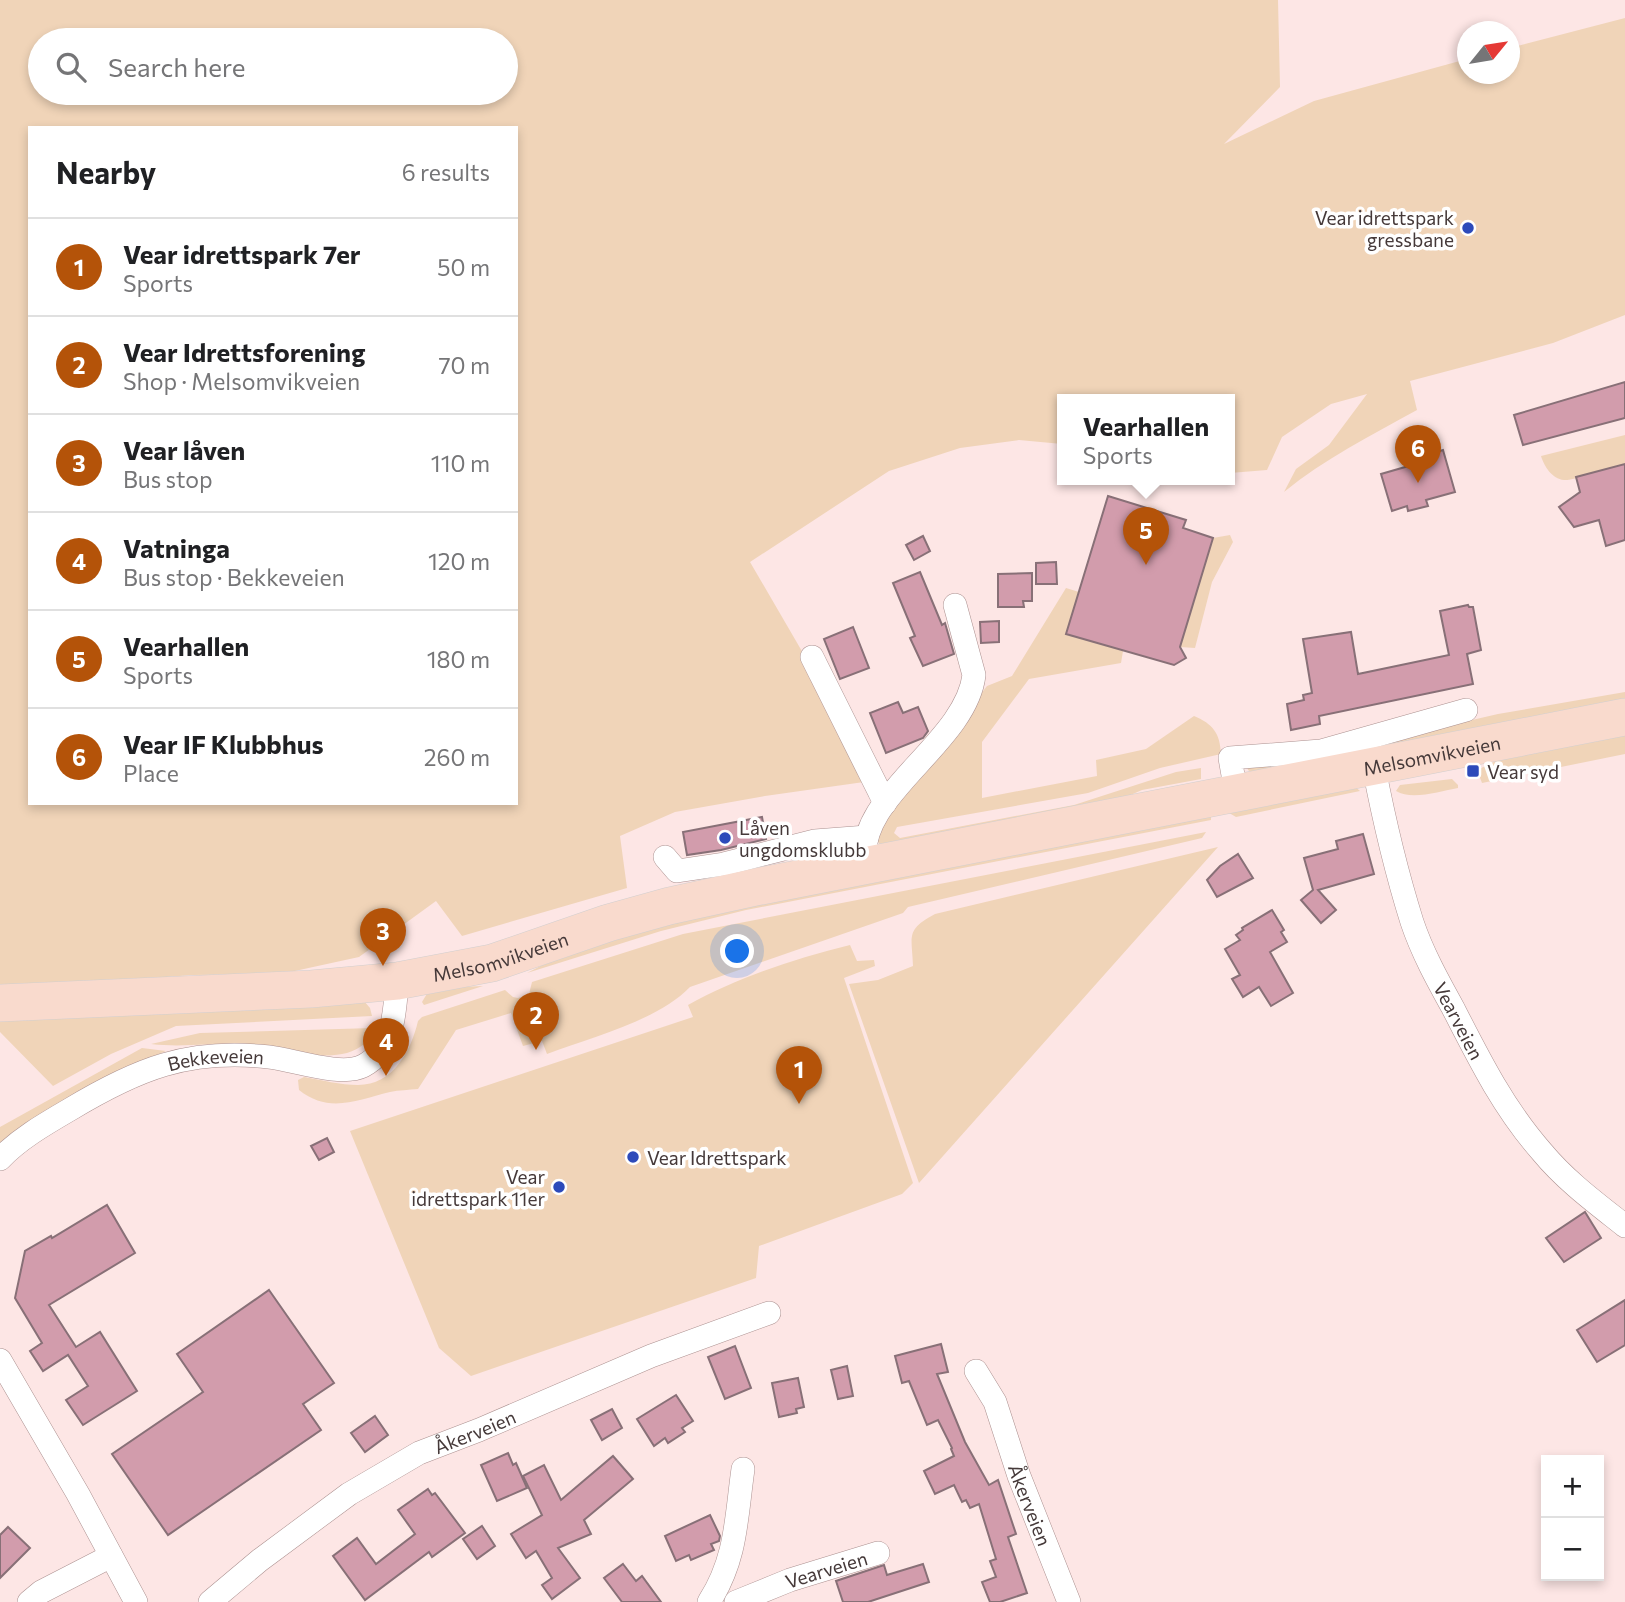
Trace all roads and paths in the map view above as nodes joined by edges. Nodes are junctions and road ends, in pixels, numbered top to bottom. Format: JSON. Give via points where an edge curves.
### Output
{"nodes":[{"id":1,"x":955,"y":606,"type":"dead end"},
{"id":2,"x":812,"y":657,"type":"dead end"},
{"id":3,"x":1466,"y":710,"type":"dead end"},
{"id":4,"x":1625,"y":717,"type":"edge"},
{"id":5,"x":1374,"y":768,"type":"junction"},
{"id":6,"x":1236,"y":792,"type":"junction"},
{"id":7,"x":885,"y":803,"type":"junction"},
{"id":8,"x":866,"y":850,"type":"junction"},
{"id":9,"x":664,"y":858,"type":"dead end"},
{"id":10,"x":397,"y":981,"type":"junction"},
{"id":11,"x":0,"y":1003,"type":"edge"},
{"id":12,"x":0,"y":1159,"type":"edge"},
{"id":13,"x":1625,"y":1226,"type":"edge"},
{"id":14,"x":769,"y":1313,"type":"dead end"},
{"id":15,"x":0,"y":1360,"type":"edge"},
{"id":16,"x":976,"y":1371,"type":"dead end"},
{"id":17,"x":743,"y":1469,"type":"dead end"},
{"id":18,"x":878,"y":1553,"type":"dead end"},
{"id":19,"x":111,"y":1556,"type":"junction"},
{"id":20,"x":29,"y":1602,"type":"edge"},
{"id":21,"x":136,"y":1602,"type":"edge"},
{"id":22,"x":210,"y":1602,"type":"edge"},
{"id":23,"x":709,"y":1602,"type":"edge"},
{"id":24,"x":736,"y":1602,"type":"edge"},
{"id":25,"x":1069,"y":1602,"type":"edge"}],
"edges":[{"from":1,"to":7,"type":"street","via":[[973,687],[950,727]]},
{"from":2,"to":7,"type":"street"},
{"from":3,"to":6,"type":"street","name":"Melsomvikveien","via":[[1321,751],[1230,758]]},
{"from":4,"to":5,"type":"main road","name":"Melsomvikveien"},
{"from":5,"to":6,"type":"main road","name":"Melsomvikveien"},
{"from":5,"to":13,"type":"street","name":"Vearveien","via":[[1413,926],[1488,1077],[1543,1154]]},
{"from":6,"to":8,"type":"main road","name":"Melsomvikveien","via":[[1109,819]]},
{"from":7,"to":8,"type":"street"},
{"from":8,"to":9,"type":"street","name":"Melsomvikveien","via":[[815,841],[677,871]]},
{"from":8,"to":10,"type":"main road","name":"Melsomvikveien","via":[[608,923],[492,963]]},
{"from":10,"to":11,"type":"main road","name":"Melsomvikveien"},
{"from":10,"to":12,"type":"street","name":"Bekkeveien","via":[[391,1030],[380,1051],[362,1067],[341,1069],[234,1055],[185,1059],[135,1074],[101,1091]]},
{"from":14,"to":22,"type":"street","name":"Åkerveien","via":[[651,1356],[419,1453],[349,1494]]},
{"from":15,"to":19,"type":"street"},
{"from":16,"to":25,"type":"street","name":"Åkerveien","via":[[995,1402]]},
{"from":17,"to":23,"type":"street","via":[[731,1555]]},
{"from":18,"to":24,"type":"street","name":"Vearveien"},
{"from":19,"to":20,"type":"street"},
{"from":19,"to":21,"type":"street"}]}
